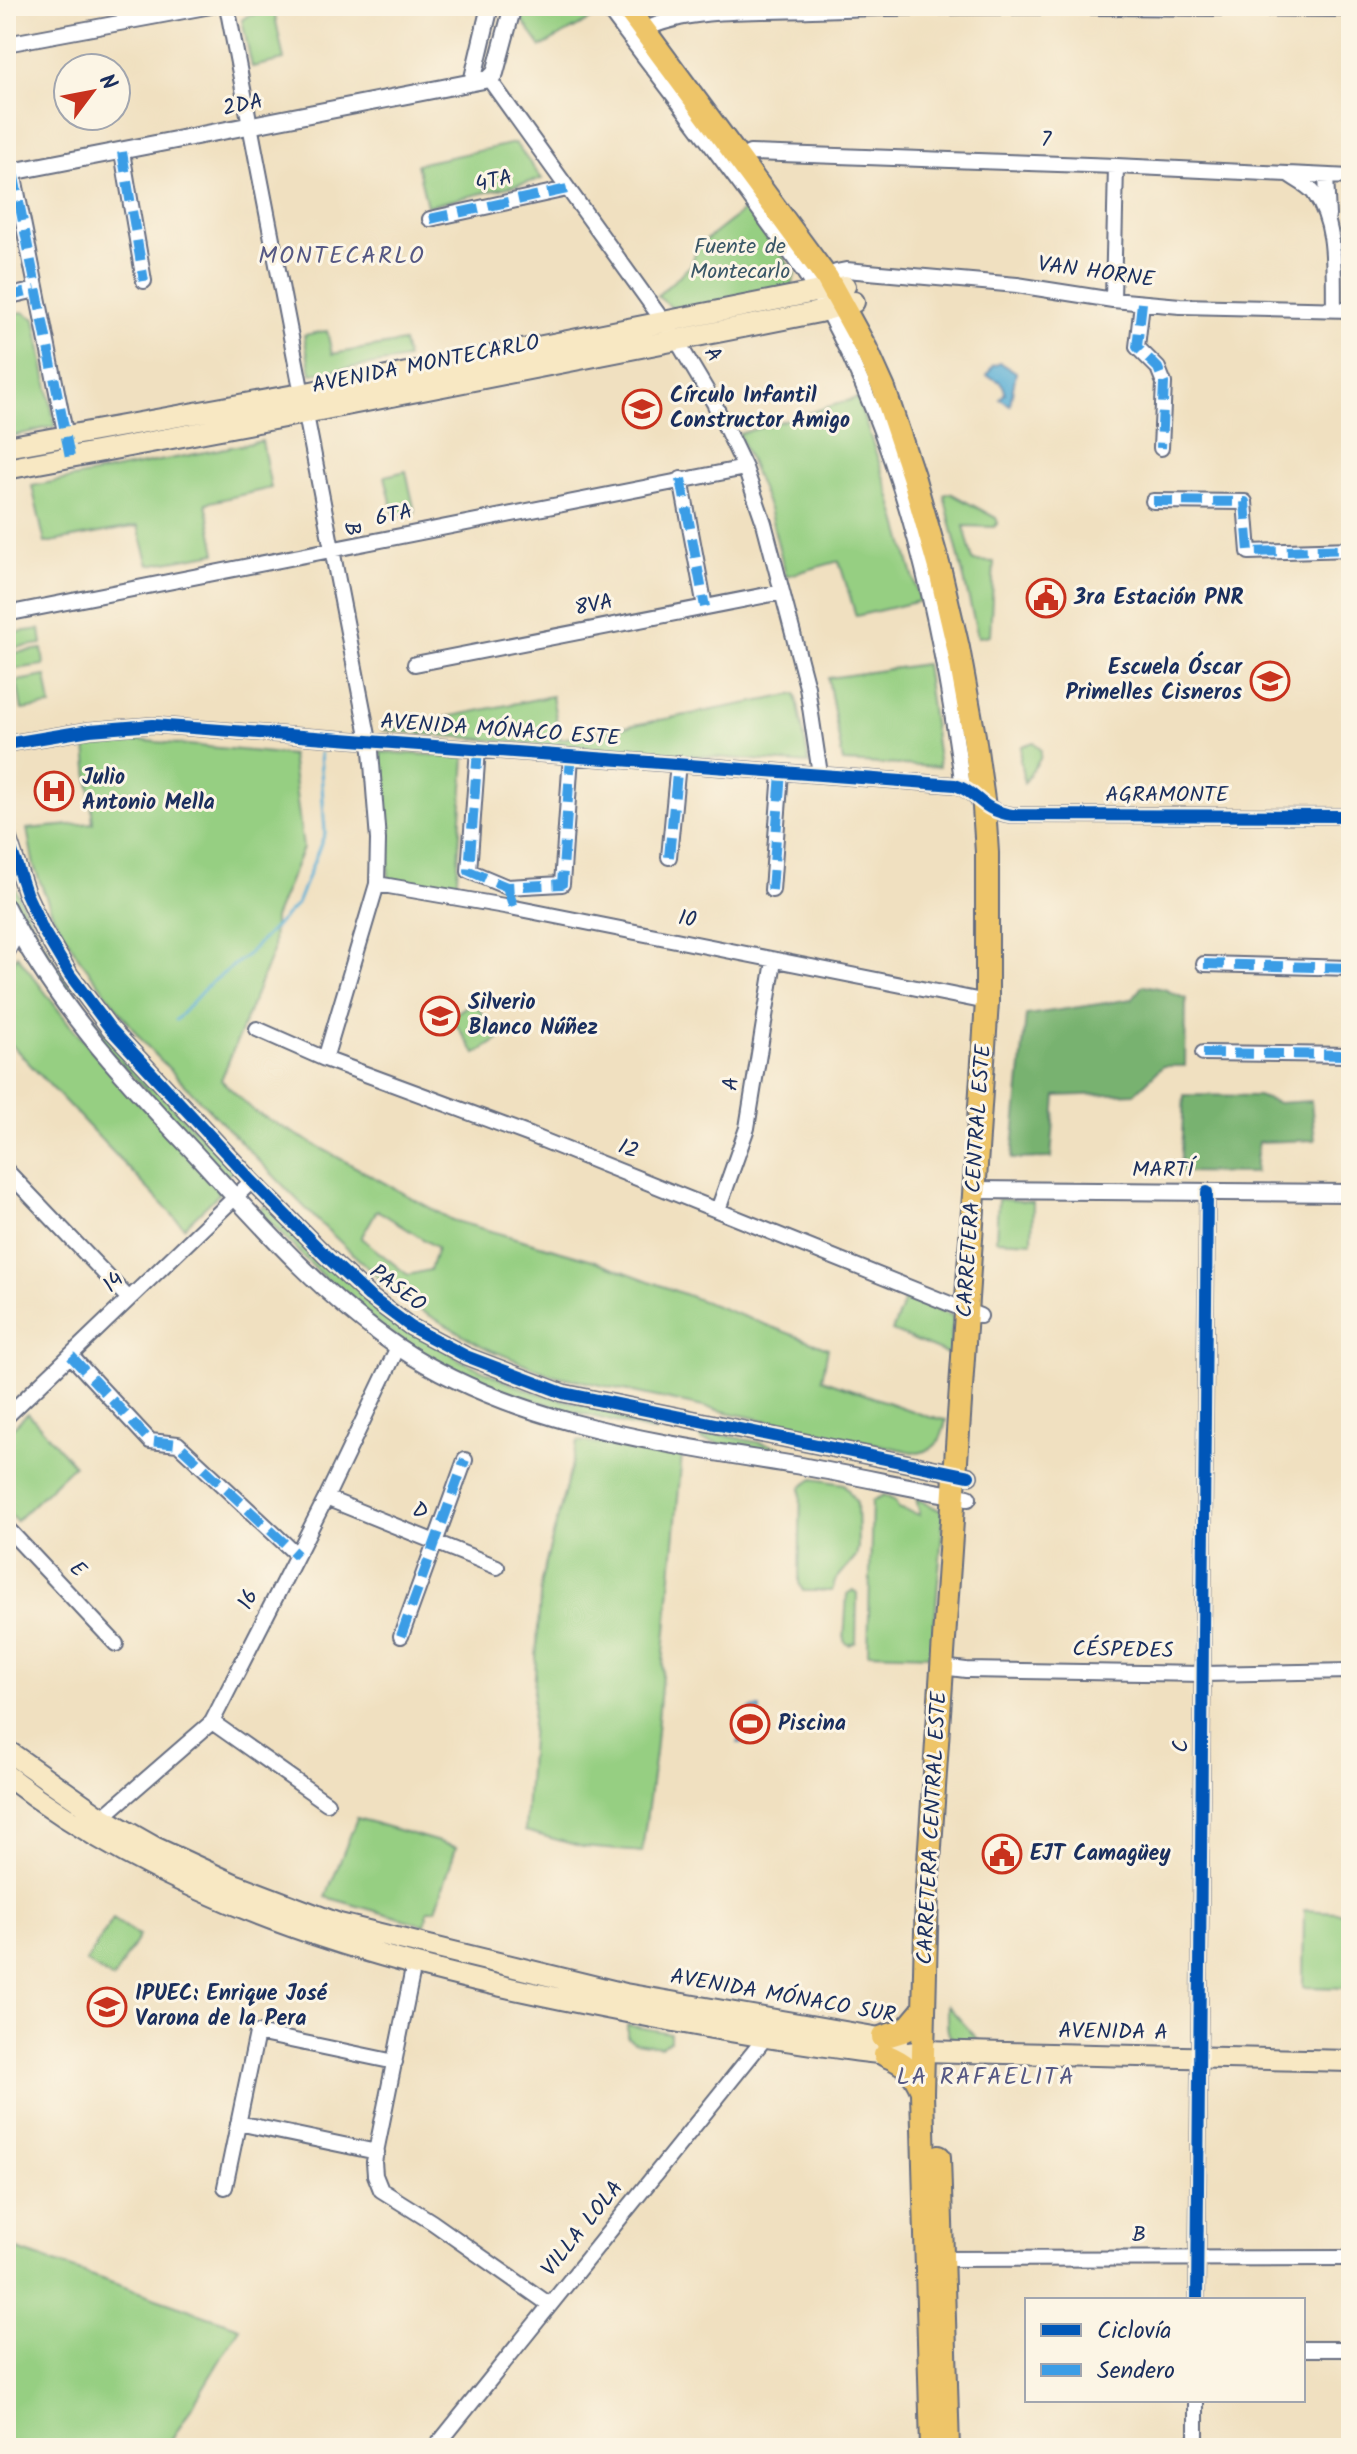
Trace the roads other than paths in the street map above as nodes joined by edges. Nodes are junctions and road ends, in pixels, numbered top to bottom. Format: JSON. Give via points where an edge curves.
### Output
{"nodes":[{"id":1,"x":211,"y":6,"type":"edge"},
{"id":2,"x":227,"y":6,"type":"edge"},
{"id":3,"x":490,"y":6,"type":"edge"},
{"id":4,"x":513,"y":6,"type":"edge"},
{"id":5,"x":606,"y":6,"type":"edge"},
{"id":6,"x":626,"y":6,"type":"edge"},
{"id":7,"x":640,"y":6,"type":"edge"},
{"id":8,"x":892,"y":7,"type":"edge"},
{"id":9,"x":1351,"y":9,"type":"edge"},
{"id":10,"x":649,"y":27,"type":"junction"},
{"id":11,"x":6,"y":44,"type":"edge"},
{"id":12,"x":480,"y":81,"type":"junction"},
{"id":13,"x":250,"y":127,"type":"junction"},
{"id":14,"x":122,"y":152,"type":"junction"},
{"id":15,"x":745,"y":156,"type":"junction"},
{"id":16,"x":1116,"y":166,"type":"junction"},
{"id":17,"x":10,"y":172,"type":"edge"},
{"id":18,"x":1287,"y":174,"type":"junction"},
{"id":19,"x":1326,"y":176,"type":"junction"},
{"id":20,"x":1351,"y":177,"type":"edge"},
{"id":21,"x":567,"y":189,"type":"junction"},
{"id":22,"x":430,"y":219,"type":"dead end"},
{"id":23,"x":1328,"y":220,"type":"junction"},
{"id":24,"x":144,"y":281,"type":"dead end"},
{"id":25,"x":36,"y":290,"type":"junction"},
{"id":26,"x":837,"y":294,"type":"junction"},
{"id":27,"x":6,"y":297,"type":"edge"},
{"id":28,"x":1113,"y":300,"type":"junction"},
{"id":29,"x":1142,"y":303,"type":"junction"},
{"id":30,"x":1334,"y":310,"type":"junction"},
{"id":31,"x":1351,"y":310,"type":"edge"},
{"id":32,"x":664,"y":322,"type":"junction"},
{"id":33,"x":676,"y":339,"type":"junction"},
{"id":34,"x":303,"y":404,"type":"junction"},
{"id":35,"x":6,"y":447,"type":"edge"},
{"id":36,"x":68,"y":447,"type":"junction"},
{"id":37,"x":1161,"y":448,"type":"dead end"},
{"id":38,"x":745,"y":468,"type":"junction"},
{"id":39,"x":6,"y":469,"type":"edge"},
{"id":40,"x":681,"y":479,"type":"junction"},
{"id":41,"x":1153,"y":501,"type":"dead end"},
{"id":42,"x":1351,"y":549,"type":"edge"},
{"id":43,"x":333,"y":551,"type":"junction"},
{"id":44,"x":782,"y":592,"type":"junction"},
{"id":45,"x":705,"y":607,"type":"junction"},
{"id":46,"x":6,"y":614,"type":"edge"},
{"id":47,"x":415,"y":664,"type":"dead end"},
{"id":48,"x":369,"y":741,"type":"junction"},
{"id":49,"x":6,"y":744,"type":"edge"},
{"id":50,"x":478,"y":749,"type":"junction"},
{"id":51,"x":571,"y":756,"type":"junction"},
{"id":52,"x":678,"y":763,"type":"junction"},
{"id":53,"x":781,"y":772,"type":"junction"},
{"id":54,"x":820,"y":774,"type":"junction"},
{"id":55,"x":963,"y":787,"type":"junction"},
{"id":56,"x":991,"y":810,"type":"junction"},
{"id":57,"x":1351,"y":816,"type":"edge"},
{"id":58,"x":6,"y":833,"type":"edge"},
{"id":59,"x":669,"y":857,"type":"dead end"},
{"id":60,"x":377,"y":884,"type":"junction"},
{"id":61,"x":507,"y":887,"type":"junction"},
{"id":62,"x":772,"y":890,"type":"dead end"},
{"id":63,"x":6,"y":907,"type":"edge"},
{"id":64,"x":514,"y":908,"type":"junction"},
{"id":65,"x":18,"y":932,"type":"junction"},
{"id":66,"x":6,"y":954,"type":"edge"},
{"id":67,"x":774,"y":961,"type":"junction"},
{"id":68,"x":1204,"y":964,"type":"dead end"},
{"id":69,"x":1351,"y":968,"type":"edge"},
{"id":70,"x":987,"y":1002,"type":"junction"},
{"id":71,"x":257,"y":1029,"type":"dead end"},
{"id":72,"x":1203,"y":1053,"type":"dead end"},
{"id":73,"x":1351,"y":1055,"type":"edge"},
{"id":74,"x":325,"y":1059,"type":"junction"},
{"id":75,"x":6,"y":1170,"type":"edge"},
{"id":76,"x":252,"y":1181,"type":"junction"},
{"id":77,"x":982,"y":1190,"type":"junction"},
{"id":78,"x":1207,"y":1192,"type":"junction"},
{"id":79,"x":1351,"y":1193,"type":"edge"},
{"id":80,"x":235,"y":1197,"type":"junction"},
{"id":81,"x":718,"y":1210,"type":"junction"},
{"id":82,"x":129,"y":1299,"type":"junction"},
{"id":83,"x":974,"y":1314,"type":"junction"},
{"id":84,"x":398,"y":1347,"type":"junction"},
{"id":85,"x":71,"y":1356,"type":"junction"},
{"id":86,"x":6,"y":1417,"type":"edge"},
{"id":87,"x":676,"y":1418,"type":"junction"},
{"id":88,"x":674,"y":1446,"type":"junction"},
{"id":89,"x":465,"y":1460,"type":"dead end"},
{"id":90,"x":962,"y":1486,"type":"junction"},
{"id":91,"x":326,"y":1498,"type":"junction"},
{"id":92,"x":6,"y":1527,"type":"edge"},
{"id":93,"x":434,"y":1541,"type":"junction"},
{"id":94,"x":297,"y":1555,"type":"junction"},
{"id":95,"x":497,"y":1567,"type":"dead end"},
{"id":96,"x":401,"y":1636,"type":"dead end"},
{"id":97,"x":116,"y":1644,"type":"dead end"},
{"id":98,"x":950,"y":1668,"type":"junction"},
{"id":99,"x":1351,"y":1671,"type":"edge"},
{"id":100,"x":1203,"y":1674,"type":"junction"},
{"id":101,"x":212,"y":1722,"type":"junction"},
{"id":102,"x":6,"y":1750,"type":"edge"},
{"id":103,"x":6,"y":1775,"type":"edge"},
{"id":104,"x":327,"y":1803,"type":"dead end"},
{"id":105,"x":94,"y":1826,"type":"junction"},
{"id":106,"x":414,"y":1964,"type":"junction"},
{"id":107,"x":565,"y":1990,"type":"junction"},
{"id":108,"x":623,"y":2002,"type":"junction"},
{"id":109,"x":923,"y":2010,"type":"junction"},
{"id":110,"x":779,"y":2021,"type":"junction"},
{"id":111,"x":765,"y":2038,"type":"junction"},
{"id":112,"x":884,"y":2046,"type":"junction"},
{"id":113,"x":929,"y":2052,"type":"junction"},
{"id":114,"x":1197,"y":2059,"type":"junction"},
{"id":115,"x":1351,"y":2061,"type":"edge"},
{"id":116,"x":395,"y":2062,"type":"junction"},
{"id":117,"x":922,"y":2093,"type":"junction"},
{"id":118,"x":238,"y":2123,"type":"junction"},
{"id":119,"x":377,"y":2152,"type":"junction"},
{"id":120,"x":225,"y":2187,"type":"dead end"},
{"id":121,"x":1197,"y":2257,"type":"junction"},
{"id":122,"x":1351,"y":2258,"type":"edge"},
{"id":123,"x":935,"y":2259,"type":"junction"},
{"id":124,"x":1197,"y":2298,"type":"edge"},
{"id":125,"x":550,"y":2305,"type":"junction"},
{"id":126,"x":1305,"y":2349,"type":"edge"},
{"id":127,"x":1351,"y":2349,"type":"edge"},
{"id":128,"x":1196,"y":2402,"type":"edge"},
{"id":129,"x":435,"y":2448,"type":"edge"},
{"id":130,"x":932,"y":2448,"type":"edge"},
{"id":131,"x":948,"y":2448,"type":"edge"},
{"id":132,"x":1196,"y":2448,"type":"edge"}],
"edges":[{"from":1,"to":11,"type":"street"},
{"from":2,"to":13,"type":"street","name":"B"},
{"from":3,"to":12,"type":"street"},
{"from":4,"to":12,"type":"street","via":[[495,73]]},
{"from":5,"to":26,"type":"street","via":[[734,175]]},
{"from":6,"to":10,"type":"main road","name":"CARRETERA CENTRAL ESTE"},
{"from":7,"to":10,"type":"main road","name":"CARRETERA CENTRAL ESTE"},
{"from":8,"to":9,"type":"street"},
{"from":8,"to":10,"type":"street","via":[[706,14]]},
{"from":10,"to":15,"type":"main road","name":"CARRETERA CENTRAL ESTE"},
{"from":12,"to":13,"type":"street","name":"2DA"},
{"from":12,"to":21,"type":"street","name":"A"},
{"from":13,"to":14,"type":"street","name":"2DA"},
{"from":13,"to":34,"type":"street","name":"B"},
{"from":14,"to":17,"type":"street","name":"2DA"},
{"from":14,"to":24,"type":"street"},
{"from":15,"to":16,"type":"street","name":"7"},
{"from":15,"to":26,"type":"main road","name":"CARRETERA CENTRAL ESTE"},
{"from":16,"to":18,"type":"street","name":"7"},
{"from":16,"to":28,"type":"street"},
{"from":17,"to":25,"type":"street"},
{"from":18,"to":19,"type":"street","name":"7"},
{"from":18,"to":23,"type":"street","via":[[1312,190]]},
{"from":19,"to":20,"type":"street","name":"7"},
{"from":19,"to":23,"type":"street"},
{"from":21,"to":22,"type":"street","name":"4TA"},
{"from":21,"to":32,"type":"street","name":"A"},
{"from":23,"to":30,"type":"street"},
{"from":25,"to":27,"type":"street"},
{"from":25,"to":36,"type":"street"},
{"from":26,"to":28,"type":"street","name":"VAN HORNE","via":[[846,270],[1017,285]]},
{"from":26,"to":32,"type":"main road","name":"AVENIDA MONTECARLO"},
{"from":26,"to":33,"type":"main road","name":"AVENIDA MONTECARLO"},
{"from":26,"to":55,"type":"street","via":[[894,466],[940,635]]},
{"from":26,"to":56,"type":"main road","name":"CARRETERA CENTRAL ESTE","via":[[884,389],[925,516]]},
{"from":28,"to":29,"type":"street","name":"VAN HORNE"},
{"from":29,"to":30,"type":"street","name":"VAN HORNE"},
{"from":29,"to":37,"type":"street","via":[[1137,347],[1158,368],[1164,383]]},
{"from":30,"to":31,"type":"street","name":"VAN HORNE"},
{"from":32,"to":33,"type":"street","name":"A"},
{"from":32,"to":34,"type":"main road","name":"AVENIDA MONTECARLO"},
{"from":33,"to":34,"type":"main road","name":"AVENIDA MONTECARLO"},
{"from":33,"to":38,"type":"street","name":"A"},
{"from":34,"to":36,"type":"main road","name":"AVENIDA MONTECARLO"},
{"from":34,"to":43,"type":"street","name":"B"},
{"from":35,"to":36,"type":"main road","name":"AVENIDA MONTECARLO"},
{"from":36,"to":39,"type":"main road","name":"AVENIDA MONTECARLO"},
{"from":38,"to":40,"type":"street","name":"6TA"},
{"from":38,"to":44,"type":"street","name":"A"},
{"from":40,"to":43,"type":"street","name":"6TA"},
{"from":40,"to":45,"type":"street"},
{"from":41,"to":42,"type":"street","via":[[1245,502],[1249,552]]},
{"from":43,"to":46,"type":"street","name":"6TA"},
{"from":43,"to":48,"type":"street","name":"B"},
{"from":44,"to":45,"type":"street","name":"8VA"},
{"from":44,"to":54,"type":"street","name":"A","via":[[807,687]]},
{"from":45,"to":47,"type":"street","name":"8VA"},
{"from":48,"to":49,"type":"street","name":"AVENIDA MÓNACO ESTE","via":[[153,725]]},
{"from":48,"to":50,"type":"street","name":"AVENIDA MÓNACO ESTE"},
{"from":48,"to":60,"type":"street","name":"B"},
{"from":50,"to":51,"type":"street","name":"AVENIDA MÓNACO ESTE"},
{"from":50,"to":61,"type":"street","via":[[469,871]]},
{"from":51,"to":52,"type":"street","name":"AVENIDA MÓNACO ESTE"},
{"from":51,"to":61,"type":"street","via":[[562,884]]},
{"from":52,"to":53,"type":"street","name":"AVENIDA MÓNACO ESTE"},
{"from":52,"to":59,"type":"street"},
{"from":53,"to":54,"type":"street","name":"AVENIDA MÓNACO ESTE"},
{"from":53,"to":62,"type":"street"},
{"from":54,"to":55,"type":"street","name":"AVENIDA MÓNACO ESTE"},
{"from":55,"to":56,"type":"street"},
{"from":56,"to":57,"type":"street","name":"AGRAMONTE"},
{"from":56,"to":70,"type":"main road","name":"CARRETERA CENTRAL ESTE"},
{"from":56,"to":77,"type":"main road","name":"CARRETERA CENTRAL ESTE","via":[[1001,934]]},
{"from":58,"to":76,"type":"street","name":"PASEO","via":[[26,893],[70,975],[109,1027]]},
{"from":60,"to":64,"type":"street","name":"10"},
{"from":60,"to":74,"type":"street","name":"B"},
{"from":61,"to":64,"type":"street"},
{"from":63,"to":65,"type":"street","name":"PASEO"},
{"from":64,"to":67,"type":"street","name":"10"},
{"from":65,"to":66,"type":"street"},
{"from":65,"to":80,"type":"street","name":"PASEO","via":[[84,1031]]},
{"from":67,"to":70,"type":"street","name":"10"},
{"from":67,"to":81,"type":"street","name":"A","via":[[747,1128]]},
{"from":68,"to":69,"type":"street"},
{"from":70,"to":77,"type":"main road","name":"CARRETERA CENTRAL ESTE"},
{"from":71,"to":74,"type":"street","name":"12"},
{"from":72,"to":73,"type":"street"},
{"from":74,"to":81,"type":"street","name":"12"},
{"from":75,"to":82,"type":"street"},
{"from":76,"to":80,"type":"street","name":"14"},
{"from":76,"to":87,"type":"street","name":"PASEO","via":[[369,1296],[411,1327],[466,1356],[563,1393]]},
{"from":77,"to":78,"type":"street","name":"MARTÍ"},
{"from":77,"to":83,"type":"main road","name":"CARRETERA CENTRAL ESTE"},
{"from":78,"to":79,"type":"street","name":"MARTÍ"},
{"from":78,"to":100,"type":"street","name":"C"},
{"from":80,"to":82,"type":"street","name":"14"},
{"from":80,"to":84,"type":"street","name":"PASEO","via":[[343,1304]]},
{"from":81,"to":83,"type":"street","name":"12"},
{"from":82,"to":85,"type":"street","name":"14"},
{"from":83,"to":90,"type":"main road","name":"CARRETERA CENTRAL ESTE"},
{"from":84,"to":88,"type":"street","name":"PASEO","via":[[512,1404]]},
{"from":84,"to":91,"type":"street","name":"16"},
{"from":85,"to":86,"type":"street","name":"14"},
{"from":85,"to":94,"type":"street","via":[[150,1441],[178,1444]]},
{"from":87,"to":88,"type":"street"},
{"from":87,"to":90,"type":"street","name":"PASEO"},
{"from":88,"to":90,"type":"street","name":"PASEO"},
{"from":89,"to":93,"type":"street"},
{"from":90,"to":98,"type":"main road","name":"CARRETERA CENTRAL ESTE"},
{"from":91,"to":93,"type":"street","name":"D"},
{"from":91,"to":94,"type":"street","name":"16"},
{"from":92,"to":97,"type":"street","name":"E"},
{"from":93,"to":95,"type":"street","name":"D"},
{"from":93,"to":96,"type":"street"},
{"from":94,"to":101,"type":"street","name":"16"},
{"from":98,"to":100,"type":"street","name":"CÉSPEDES"},
{"from":98,"to":109,"type":"main road","name":"CARRETERA CENTRAL ESTE","via":[[927,1891]]},
{"from":98,"to":113,"type":"main road","name":"CARRETERA CENTRAL ESTE"},
{"from":99,"to":100,"type":"street","name":"CÉSPEDES"},
{"from":100,"to":114,"type":"street","name":"C"},
{"from":101,"to":104,"type":"street"},
{"from":101,"to":105,"type":"street","name":"16"},
{"from":102,"to":105,"type":"main road","name":"AVENIDA MÓNACO SUR"},
{"from":103,"to":105,"type":"main road","name":"AVENIDA MÓNACO SUR"},
{"from":105,"to":106,"type":"main road","name":"AVENIDA MÓNACO SUR","via":[[136,1860],[268,1920]]},
{"from":105,"to":107,"type":"main road","name":"AVENIDA MÓNACO SUR","via":[[339,1924]]},
{"from":106,"to":107,"type":"main road","name":"AVENIDA MÓNACO SUR"},
{"from":106,"to":116,"type":"street"},
{"from":107,"to":108,"type":"main road","name":"AVENIDA MÓNACO SUR"},
{"from":108,"to":110,"type":"main road","name":"AVENIDA MÓNACO SUR"},
{"from":108,"to":111,"type":"main road","name":"AVENIDA MÓNACO SUR"},
{"from":109,"to":112,"type":"main road","via":[[916,2022]]},
{"from":109,"to":113,"type":"main road","name":"CARRETERA CENTRAL ESTE"},
{"from":110,"to":111,"type":"main road"},
{"from":110,"to":112,"type":"main road","name":"AVENIDA MÓNACO SUR"},
{"from":111,"to":112,"type":"main road","name":"AVENIDA MÓNACO SUR"},
{"from":111,"to":125,"type":"street","name":"VILLA LOLA"},
{"from":112,"to":113,"type":"main road","name":"AVENIDA MÓNACO SUR","via":[[907,2043]]},
{"from":112,"to":117,"type":"main road","via":[[905,2063]]},
{"from":113,"to":114,"type":"main road","name":"AVENIDA A"},
{"from":113,"to":117,"type":"main road","name":"CARRETERA CENTRAL ESTE"},
{"from":113,"to":123,"type":"main road","name":"CARRETERA CENTRAL ESTE"},
{"from":114,"to":115,"type":"main road","name":"AVENIDA A"},
{"from":114,"to":121,"type":"street","name":"C"},
{"from":116,"to":118,"type":"street","via":[[257,2033]]},
{"from":116,"to":119,"type":"street"},
{"from":117,"to":123,"type":"main road","name":"CARRETERA CENTRAL ESTE"},
{"from":118,"to":119,"type":"street"},
{"from":118,"to":120,"type":"street"},
{"from":119,"to":125,"type":"street","via":[[375,2175],[381,2190]]},
{"from":121,"to":122,"type":"street","name":"B"},
{"from":121,"to":123,"type":"street","name":"B"},
{"from":121,"to":124,"type":"street","name":"C"},
{"from":123,"to":130,"type":"main road","name":"CARRETERA CENTRAL ESTE"},
{"from":123,"to":131,"type":"main road","name":"CARRETERA CENTRAL ESTE"},
{"from":125,"to":129,"type":"street","name":"VILLA LOLA"},
{"from":126,"to":127,"type":"street"},
{"from":128,"to":132,"type":"street"}]}
